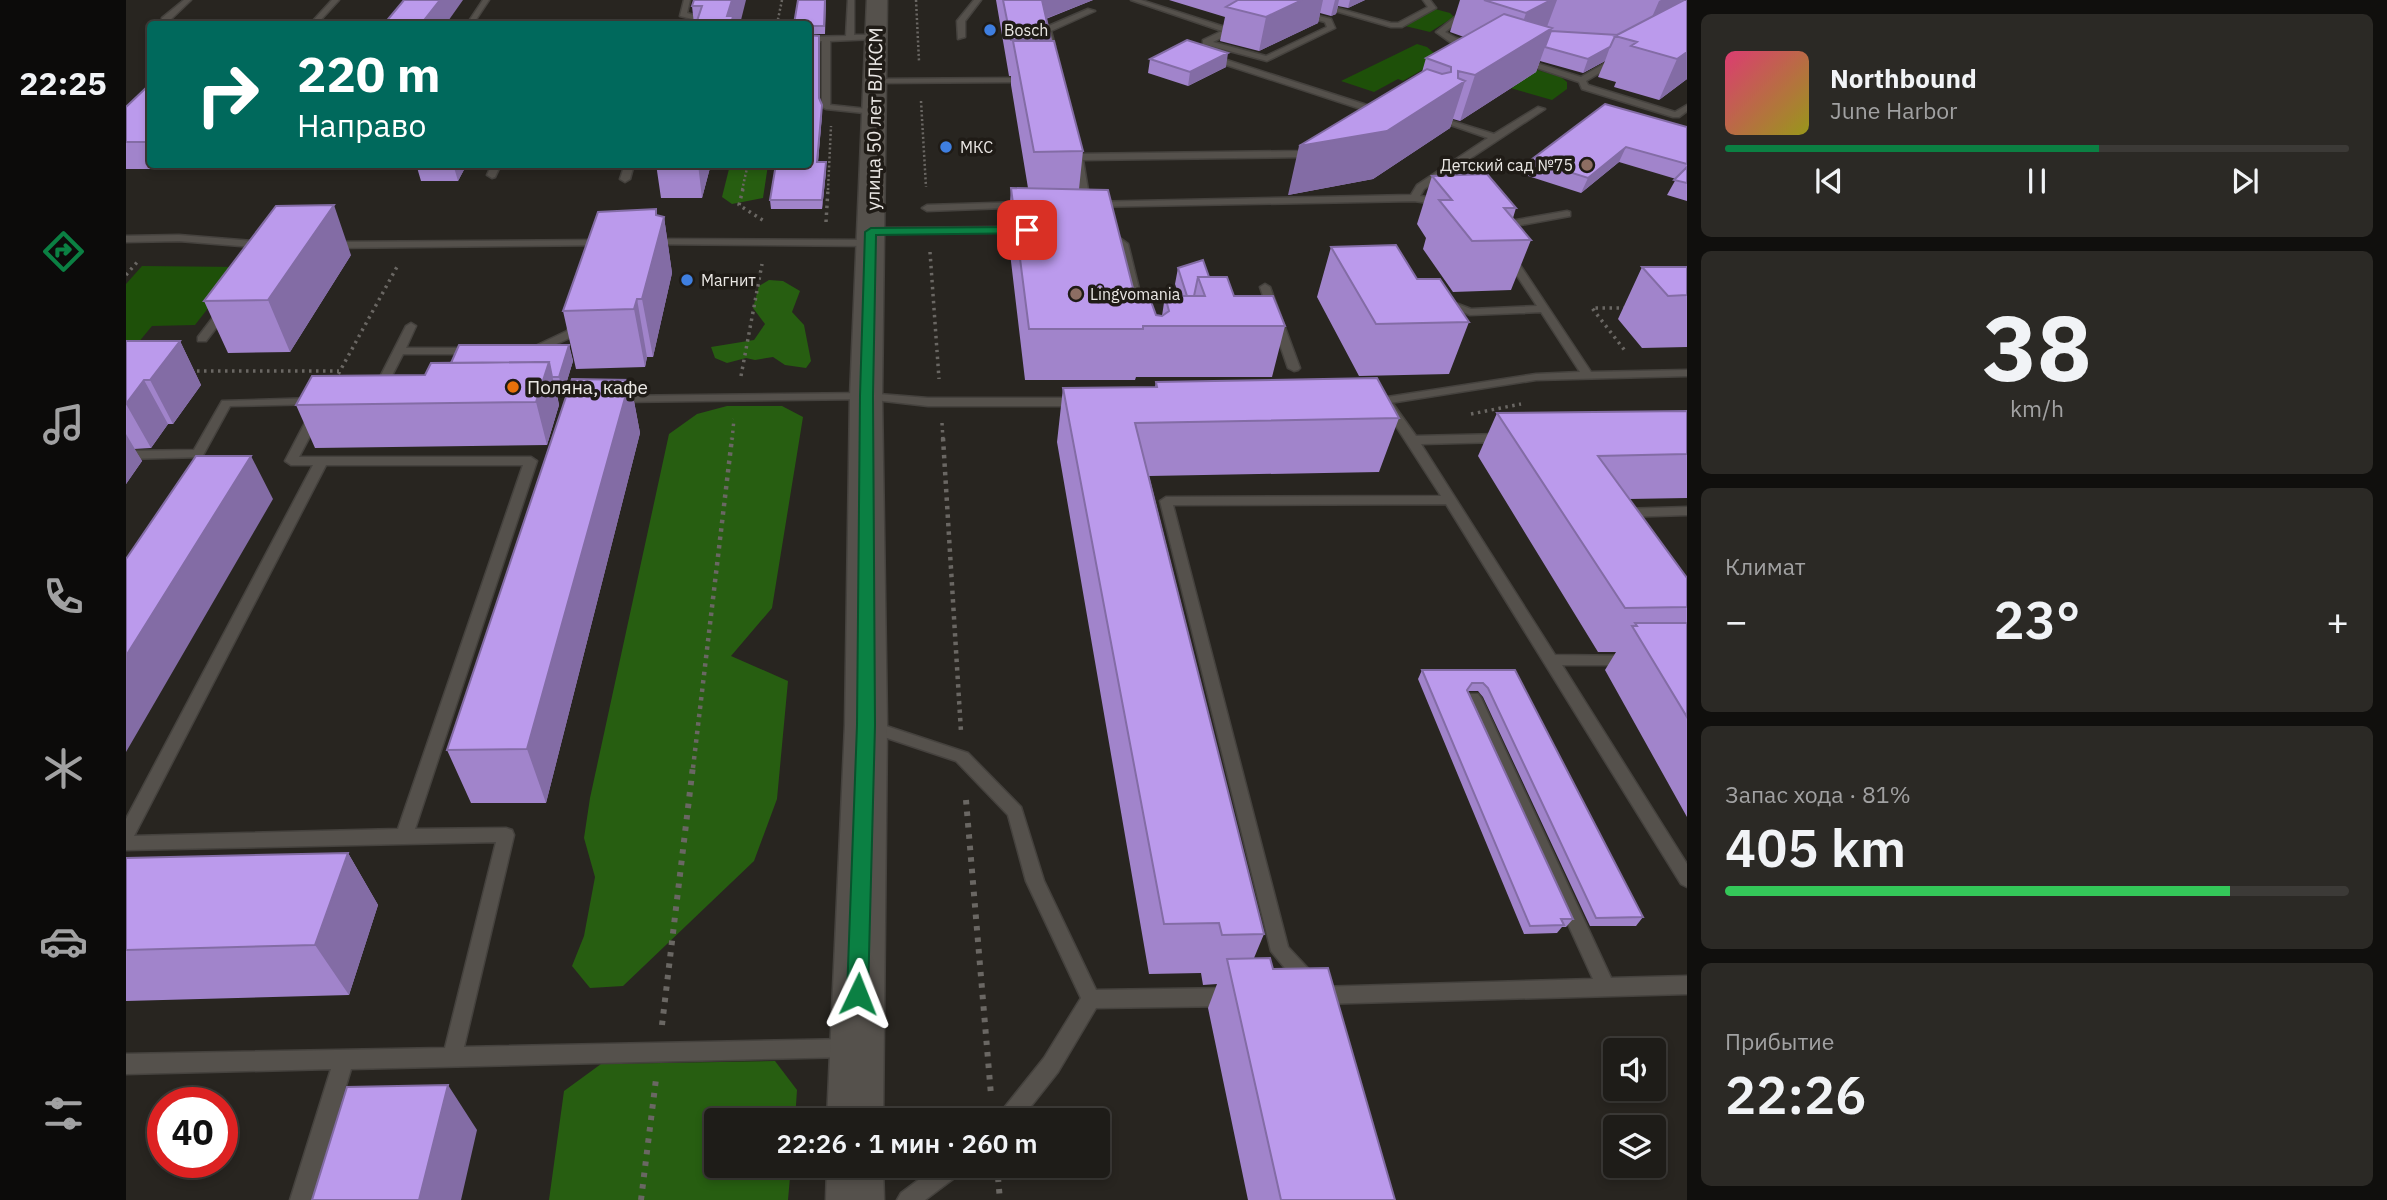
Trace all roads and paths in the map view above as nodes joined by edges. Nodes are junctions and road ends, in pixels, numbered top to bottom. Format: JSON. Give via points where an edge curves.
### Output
{"nodes":[{"id":1,"x":188,"y":0,"type":"edge"},
{"id":2,"x":336,"y":0,"type":"edge"},
{"id":3,"x":486,"y":0,"type":"edge"},
{"id":4,"x":687,"y":0,"type":"edge"},
{"id":5,"x":782,"y":0,"type":"edge"},
{"id":6,"x":851,"y":0,"type":"edge"},
{"id":7,"x":877,"y":0,"type":"edge"},
{"id":8,"x":978,"y":0,"type":"edge"},
{"id":9,"x":1134,"y":0,"type":"edge"},
{"id":10,"x":1300,"y":0,"type":"edge"},
{"id":11,"x":1426,"y":0,"type":"edge"},
{"id":12,"x":1293,"y":10,"type":"dead end"},
{"id":13,"x":1091,"y":11,"type":"dead end"},
{"id":14,"x":1482,"y":11,"type":"dead end"},
{"id":15,"x":165,"y":20,"type":"dead end"},
{"id":16,"x":316,"y":21,"type":"edge"},
{"id":17,"x":472,"y":21,"type":"edge"},
{"id":18,"x":708,"y":21,"type":"edge"},
{"id":19,"x":778,"y":21,"type":"edge"},
{"id":20,"x":875,"y":37,"type":"junction"},
{"id":21,"x":961,"y":37,"type":"dead end"},
{"id":22,"x":826,"y":38,"type":"junction"},
{"id":23,"x":850,"y":38,"type":"junction"},
{"id":24,"x":812,"y":39,"type":"edge"},
{"id":25,"x":1481,"y":49,"type":"edge"},
{"id":26,"x":1524,"y":52,"type":"edge"},
{"id":27,"x":1631,"y":52,"type":"edge"},
{"id":28,"x":1204,"y":54,"type":"edge"},
{"id":29,"x":1053,"y":55,"type":"edge"},
{"id":30,"x":1582,"y":79,"type":"junction"},
{"id":31,"x":1045,"y":80,"type":"edge"},
{"id":32,"x":874,"y":96,"type":"junction"},
{"id":33,"x":1646,"y":106,"type":"junction"},
{"id":34,"x":1687,"y":107,"type":"edge"},
{"id":35,"x":832,"y":109,"type":"junction"},
{"id":36,"x":1541,"y":109,"type":"dead end"},
{"id":37,"x":1648,"y":118,"type":"edge"},
{"id":38,"x":1448,"y":121,"type":"edge"},
{"id":39,"x":1367,"y":122,"type":"edge"},
{"id":40,"x":1495,"y":136,"type":"junction"},
{"id":41,"x":1323,"y":143,"type":"edge"},
{"id":42,"x":1074,"y":144,"type":"edge"},
{"id":43,"x":1077,"y":157,"type":"junction"},
{"id":44,"x":495,"y":168,"type":"edge"},
{"id":45,"x":629,"y":168,"type":"edge"},
{"id":46,"x":747,"y":168,"type":"edge"},
{"id":47,"x":492,"y":175,"type":"dead end"},
{"id":48,"x":625,"y":179,"type":"dead end"},
{"id":49,"x":1415,"y":198,"type":"junction"},
{"id":50,"x":1073,"y":204,"type":"edge"},
{"id":51,"x":1086,"y":204,"type":"junction"},
{"id":52,"x":1450,"y":204,"type":"edge"},
{"id":53,"x":1033,"y":205,"type":"edge"},
{"id":54,"x":926,"y":208,"type":"dead end"},
{"id":55,"x":1567,"y":214,"type":"dead end"},
{"id":56,"x":826,"y":223,"type":"dead end"},
{"id":57,"x":1035,"y":230,"type":"edge"},
{"id":58,"x":1088,"y":230,"type":"edge"},
{"id":59,"x":928,"y":231,"type":"junction"},
{"id":60,"x":870,"y":237,"type":"junction"},
{"id":61,"x":126,"y":239,"type":"edge"},
{"id":62,"x":1498,"y":239,"type":"edge"},
{"id":63,"x":620,"y":242,"type":"edge"},
{"id":64,"x":633,"y":242,"type":"edge"},
{"id":65,"x":767,"y":242,"type":"junction"},
{"id":66,"x":322,"y":245,"type":"edge"},
{"id":67,"x":409,"y":245,"type":"junction"},
{"id":68,"x":1506,"y":250,"type":"edge"},
{"id":69,"x":263,"y":256,"type":"edge"},
{"id":70,"x":1265,"y":287,"type":"dead end"},
{"id":71,"x":233,"y":298,"type":"edge"},
{"id":72,"x":1435,"y":298,"type":"edge"},
{"id":73,"x":581,"y":307,"type":"edge"},
{"id":74,"x":1633,"y":307,"type":"dead end"},
{"id":75,"x":1544,"y":309,"type":"junction"},
{"id":76,"x":1156,"y":321,"type":"edge"},
{"id":77,"x":1263,"y":322,"type":"edge"},
{"id":78,"x":1277,"y":322,"type":"junction"},
{"id":79,"x":411,"y":326,"type":"dead end"},
{"id":80,"x":202,"y":339,"type":"dead end"},
{"id":81,"x":399,"y":351,"type":"junction"},
{"id":82,"x":482,"y":351,"type":"edge"},
{"id":83,"x":523,"y":351,"type":"edge"},
{"id":84,"x":1631,"y":358,"type":"dead end"},
{"id":85,"x":1294,"y":368,"type":"dead end"},
{"id":86,"x":178,"y":371,"type":"dead end"},
{"id":87,"x":340,"y":371,"type":"junction"},
{"id":88,"x":1687,"y":373,"type":"edge"},
{"id":89,"x":1587,"y":375,"type":"junction"},
{"id":90,"x":866,"y":396,"type":"junction"},
{"id":91,"x":737,"y":397,"type":"junction"},
{"id":92,"x":598,"y":399,"type":"edge"},
{"id":93,"x":387,"y":401,"type":"edge"},
{"id":94,"x":323,"y":402,"type":"junction"},
{"id":95,"x":941,"y":402,"type":"junction"},
{"id":96,"x":1094,"y":402,"type":"edge"},
{"id":97,"x":1358,"y":402,"type":"edge"},
{"id":98,"x":1386,"y":402,"type":"junction"},
{"id":99,"x":1531,"y":402,"type":"dead end"},
{"id":100,"x":1467,"y":414,"type":"dead end"},
{"id":101,"x":1522,"y":437,"type":"edge"},
{"id":102,"x":1413,"y":440,"type":"junction"},
{"id":103,"x":126,"y":455,"type":"edge"},
{"id":104,"x":321,"y":462,"type":"junction"},
{"id":105,"x":1449,"y":500,"type":"junction"},
{"id":106,"x":1687,"y":511,"type":"edge"},
{"id":107,"x":1603,"y":513,"type":"edge"},
{"id":108,"x":1646,"y":659,"type":"edge"},
{"id":109,"x":1549,"y":660,"type":"junction"},
{"id":110,"x":1473,"y":698,"type":"edge"},
{"id":111,"x":866,"y":725,"type":"junction"},
{"id":112,"x":962,"y":757,"type":"junction"},
{"id":113,"x":126,"y":835,"type":"edge"},
{"id":114,"x":404,"y":836,"type":"junction"},
{"id":115,"x":126,"y":843,"type":"edge"},
{"id":116,"x":1687,"y":879,"type":"edge"},
{"id":117,"x":1687,"y":985,"type":"edge"},
{"id":118,"x":1606,"y":988,"type":"junction"},
{"id":119,"x":1293,"y":995,"type":"edge"},
{"id":120,"x":1253,"y":996,"type":"edge"},
{"id":121,"x":1091,"y":999,"type":"junction"},
{"id":122,"x":1322,"y":1001,"type":"junction"},
{"id":123,"x":856,"y":1048,"type":"junction"},
{"id":124,"x":659,"y":1052,"type":"junction"},
{"id":125,"x":452,"y":1057,"type":"junction"},
{"id":126,"x":344,"y":1059,"type":"junction"},
{"id":127,"x":126,"y":1064,"type":"edge"},
{"id":128,"x":855,"y":1108,"type":"edge"},
{"id":129,"x":998,"y":1108,"type":"edge"},
{"id":130,"x":1004,"y":1108,"type":"edge"},
{"id":131,"x":855,"y":1178,"type":"edge"},
{"id":132,"x":938,"y":1178,"type":"edge"},
{"id":133,"x":998,"y":1178,"type":"edge"},
{"id":134,"x":301,"y":1200,"type":"edge"},
{"id":135,"x":640,"y":1200,"type":"edge"},
{"id":136,"x":855,"y":1200,"type":"edge"},
{"id":137,"x":908,"y":1200,"type":"edge"},
{"id":138,"x":1000,"y":1200,"type":"edge"}],
"edges":[{"from":1,"to":15,"type":"lane"},
{"from":2,"to":16,"type":"lane"},
{"from":3,"to":17,"type":"lane"},
{"from":4,"to":18,"type":"lane","via":[[683,13]]},
{"from":5,"to":19,"type":"path"},
{"from":6,"to":23,"type":"lane"},
{"from":7,"to":20,"type":"street","name":"улица 50 лет ВЛКСМ"},
{"from":8,"to":21,"type":"lane","via":[[961,21]]},
{"from":9,"to":12,"type":"lane","via":[[1228,31],[1206,42],[1267,59],[1331,28],[1328,21]]},
{"from":10,"to":11,"type":"lane","via":[[1399,25],[1432,8]]},
{"from":13,"to":29,"type":"lane","via":[[1047,30]]},
{"from":14,"to":25,"type":"lane","via":[[1462,14],[1440,33]]},
{"from":20,"to":23,"type":"lane"},
{"from":20,"to":32,"type":"street","name":"улица 50 лет ВЛКСМ"},
{"from":22,"to":23,"type":"lane"},
{"from":22,"to":24,"type":"lane"},
{"from":22,"to":35,"type":"lane","via":[[826,107]]},
{"from":26,"to":30,"type":"lane","via":[[1514,59]]},
{"from":27,"to":30,"type":"lane"},
{"from":28,"to":39,"type":"lane","via":[[1373,106]]},
{"from":30,"to":33,"type":"lane","via":[[1585,87]]},
{"from":31,"to":32,"type":"lane"},
{"from":32,"to":35,"type":"lane"},
{"from":32,"to":60,"type":"street","name":"улица 50 лет ВЛКСМ"},
{"from":33,"to":34,"type":"lane","via":[[1676,115]]},
{"from":33,"to":37,"type":"lane"},
{"from":35,"to":56,"type":"path"},
{"from":36,"to":40,"type":"lane"},
{"from":38,"to":40,"type":"lane"},
{"from":40,"to":49,"type":"lane","via":[[1420,187]]},
{"from":41,"to":43,"type":"lane","via":[[1301,154]]},
{"from":42,"to":43,"type":"lane"},
{"from":43,"to":51,"type":"lane"},
{"from":44,"to":47,"type":"lane"},
{"from":45,"to":48,"type":"lane"},
{"from":46,"to":65,"type":"path","via":[[739,205],[769,224]]},
{"from":49,"to":51,"type":"lane"},
{"from":49,"to":52,"type":"lane"},
{"from":50,"to":51,"type":"lane"},
{"from":53,"to":54,"type":"lane"},
{"from":55,"to":62,"type":"lane","via":[[1491,227]]},
{"from":57,"to":59,"type":"lane"},
{"from":58,"to":76,"type":"lane","via":[[1102,230],[1123,244],[1142,321]]},
{"from":59,"to":60,"type":"lane"},
{"from":59,"to":95,"type":"path"},
{"from":60,"to":65,"type":"lane"},
{"from":60,"to":90,"type":"street","name":"улица 50 лет ВЛКСМ"},
{"from":61,"to":69,"type":"lane","via":[[178,238],[271,246]]},
{"from":63,"to":67,"type":"lane"},
{"from":64,"to":65,"type":"lane"},
{"from":65,"to":91,"type":"path"},
{"from":66,"to":67,"type":"lane"},
{"from":67,"to":87,"type":"path"},
{"from":68,"to":75,"type":"lane"},
{"from":70,"to":78,"type":"lane"},
{"from":71,"to":80,"type":"lane"},
{"from":72,"to":75,"type":"lane","via":[[1470,312]]},
{"from":73,"to":83,"type":"lane","via":[[572,333],[537,351]]},
{"from":74,"to":84,"type":"path","via":[[1592,308]]},
{"from":75,"to":89,"type":"lane"},
{"from":77,"to":78,"type":"lane"},
{"from":78,"to":85,"type":"lane"},
{"from":79,"to":81,"type":"lane"},
{"from":81,"to":82,"type":"lane"},
{"from":81,"to":93,"type":"lane","via":[[374,401]]},
{"from":86,"to":87,"type":"path"},
{"from":87,"to":94,"type":"path"},
{"from":88,"to":89,"type":"lane"},
{"from":89,"to":98,"type":"lane","via":[[1536,377]]},
{"from":90,"to":91,"type":"lane"},
{"from":90,"to":95,"type":"lane"},
{"from":90,"to":111,"type":"street","name":"улица 50 лет ВЛКСМ"},
{"from":91,"to":92,"type":"lane"},
{"from":91,"to":124,"type":"path"},
{"from":94,"to":103,"type":"lane","via":[[226,403],[198,454]]},
{"from":94,"to":104,"type":"lane","via":[[291,461]]},
{"from":95,"to":96,"type":"lane"},
{"from":95,"to":112,"type":"path"},
{"from":97,"to":98,"type":"lane"},
{"from":98,"to":102,"type":"lane"},
{"from":99,"to":100,"type":"path"},
{"from":101,"to":102,"type":"lane"},
{"from":102,"to":105,"type":"lane"},
{"from":104,"to":113,"type":"lane"},
{"from":104,"to":114,"type":"lane","via":[[531,461]]},
{"from":105,"to":109,"type":"lane"},
{"from":105,"to":122,"type":"lane","via":[[1166,501],[1280,951]]},
{"from":106,"to":107,"type":"lane"},
{"from":108,"to":109,"type":"lane"},
{"from":109,"to":116,"type":"lane"},
{"from":110,"to":118,"type":"lane"},
{"from":111,"to":112,"type":"lane"},
{"from":111,"to":123,"type":"street","name":"улица 50 лет ВЛКСМ"},
{"from":112,"to":121,"type":"lane","via":[[1015,811],[1035,881]]},
{"from":112,"to":129,"type":"path"},
{"from":114,"to":115,"type":"lane"},
{"from":114,"to":125,"type":"lane","via":[[506,835]]},
{"from":117,"to":118,"type":"lane"},
{"from":118,"to":122,"type":"lane"},
{"from":119,"to":122,"type":"lane"},
{"from":120,"to":121,"type":"lane"},
{"from":121,"to":130,"type":"lane","via":[[1051,1065]]},
{"from":123,"to":124,"type":"lane"},
{"from":123,"to":128,"type":"street","name":"улица 50 лет ВЛКСМ"},
{"from":124,"to":125,"type":"lane"},
{"from":124,"to":135,"type":"path"},
{"from":125,"to":126,"type":"lane"},
{"from":126,"to":127,"type":"lane"},
{"from":126,"to":134,"type":"lane"},
{"from":131,"to":136,"type":"street"},
{"from":132,"to":137,"type":"lane"},
{"from":133,"to":138,"type":"path"}]}
